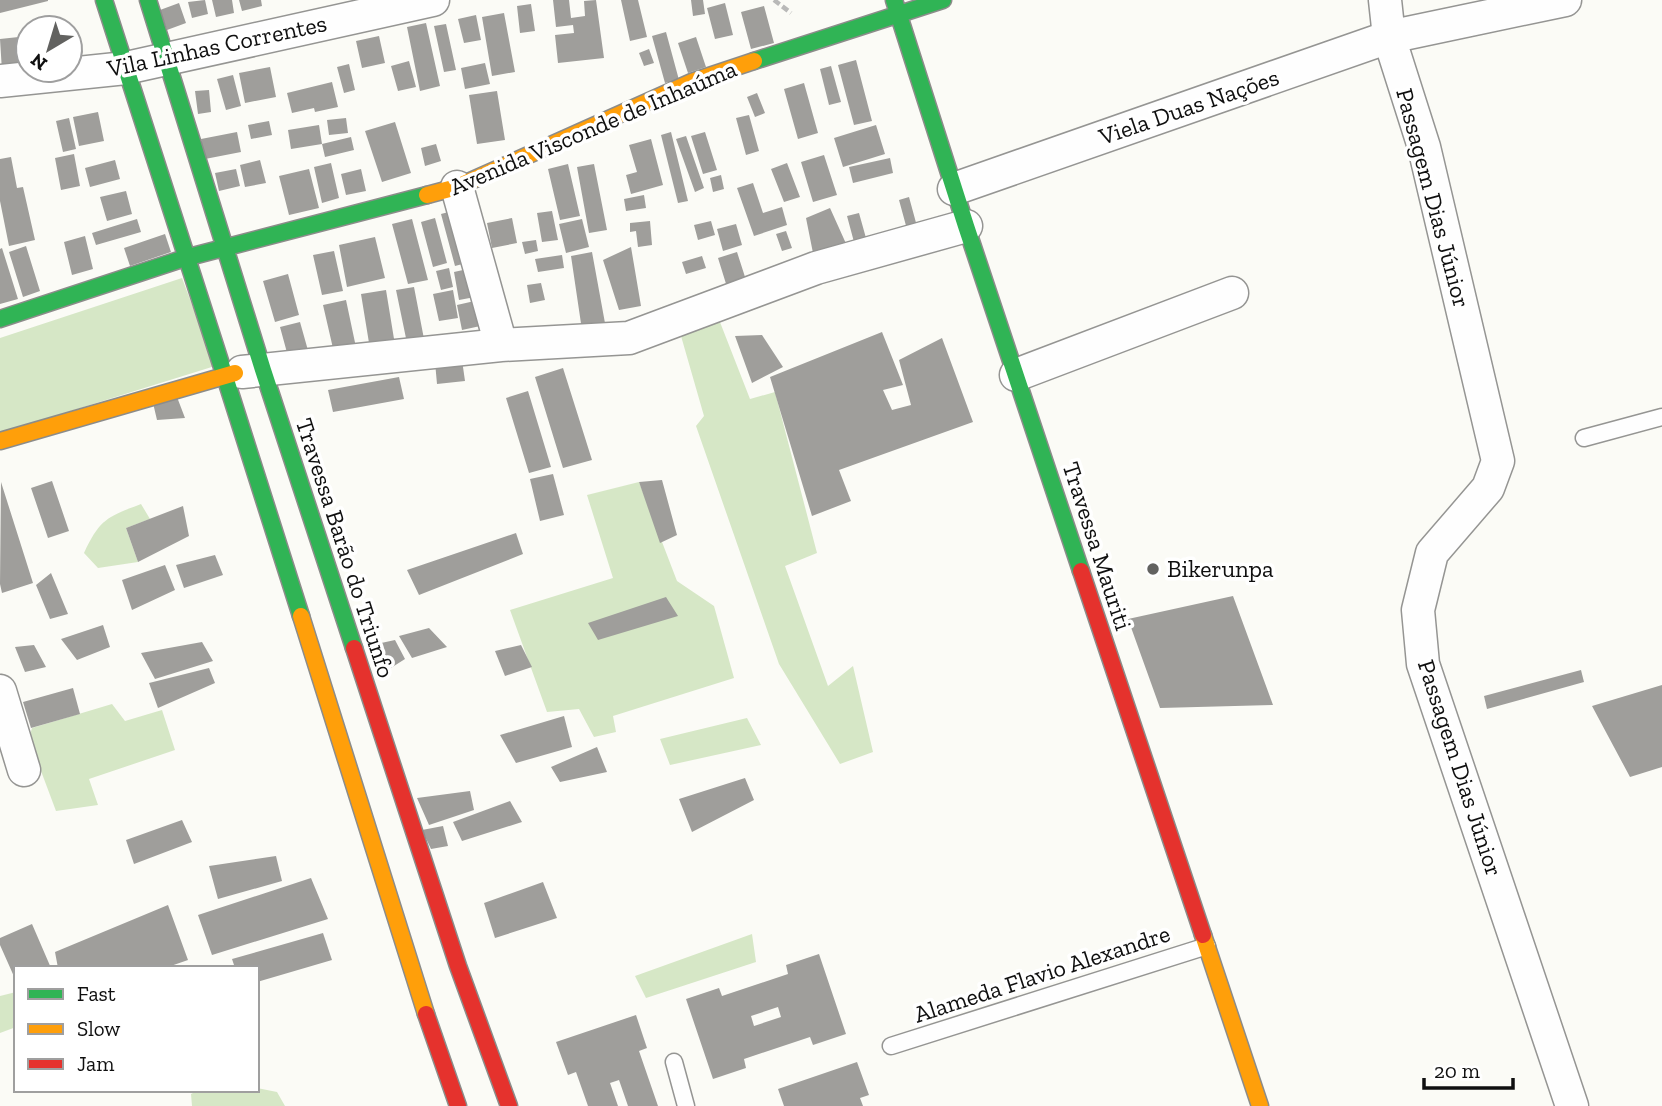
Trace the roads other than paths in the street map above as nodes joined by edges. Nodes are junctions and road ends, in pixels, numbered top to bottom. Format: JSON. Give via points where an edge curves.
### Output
{"nodes":[{"id":1,"x":104,"y":0,"type":"edge"},
{"id":2,"x":148,"y":0,"type":"edge"},
{"id":3,"x":433,"y":0,"type":"edge"},
{"id":4,"x":943,"y":0,"type":"edge"},
{"id":5,"x":1385,"y":0,"type":"edge"},
{"id":6,"x":1564,"y":0,"type":"edge"},
{"id":7,"x":896,"y":7,"type":"edge"},
{"id":8,"x":1389,"y":37,"type":"junction"},
{"id":9,"x":167,"y":57,"type":"junction"},
{"id":10,"x":126,"y":68,"type":"junction"},
{"id":11,"x":0,"y":81,"type":"edge"},
{"id":12,"x":457,"y":187,"type":"junction"},
{"id":13,"x":954,"y":189,"type":"junction"},
{"id":14,"x":966,"y":226,"type":"junction"},
{"id":15,"x":226,"y":247,"type":"junction"},
{"id":16,"x":185,"y":258,"type":"junction"},
{"id":17,"x":1232,"y":292,"type":"dead end"},
{"id":18,"x":0,"y":319,"type":"edge"},
{"id":19,"x":501,"y":345,"type":"junction"},
{"id":20,"x":241,"y":373,"type":"junction"},
{"id":21,"x":1016,"y":375,"type":"junction"},
{"id":22,"x":1662,"y":417,"type":"edge"},
{"id":23,"x":1584,"y":438,"type":"dead end"},
{"id":24,"x":0,"y":441,"type":"edge"},
{"id":25,"x":0,"y":691,"type":"edge"},
{"id":26,"x":24,"y":770,"type":"dead end"},
{"id":27,"x":1207,"y":946,"type":"junction"},
{"id":28,"x":458,"y":966,"type":"junction"},
{"id":29,"x":413,"y":978,"type":"junction"},
{"id":30,"x":891,"y":1046,"type":"dead end"},
{"id":31,"x":674,"y":1062,"type":"dead end"},
{"id":32,"x":458,"y":1106,"type":"edge"},
{"id":33,"x":509,"y":1106,"type":"edge"},
{"id":34,"x":686,"y":1106,"type":"edge"},
{"id":35,"x":1260,"y":1106,"type":"edge"},
{"id":36,"x":1572,"y":1106,"type":"edge"}],
"edges":[{"from":1,"to":10,"type":"street","name":"Travessa Barão do Triunfo"},
{"from":2,"to":9,"type":"street","name":"Travessa Barão do Triunfo"},
{"from":3,"to":9,"type":"street","name":"Vila Linhas Correntes"},
{"from":4,"to":7,"type":"street","name":"Avenida Visconde de Inhaúma"},
{"from":5,"to":8,"type":"street"},
{"from":6,"to":8,"type":"street","name":"Viela Duas Nações"},
{"from":7,"to":12,"type":"street","name":"Avenida Visconde de Inhaúma","via":[[694,81]]},
{"from":7,"to":13,"type":"street","name":"Travessa Mauriti"},
{"from":8,"to":13,"type":"street","name":"Viela Duas Nações"},
{"from":8,"to":36,"type":"street","name":"Passagem Dias Júnior","via":[[1423,147],[1498,461],[1488,488],[1432,553],[1418,610],[1423,664]]},
{"from":9,"to":10,"type":"street","name":"Vila Linhas Correntes"},
{"from":9,"to":15,"type":"street","name":"Travessa Barão do Triunfo"},
{"from":10,"to":11,"type":"street","name":"Vila Linhas Correntes"},
{"from":10,"to":16,"type":"street","name":"Travessa Barão do Triunfo"},
{"from":12,"to":15,"type":"street","name":"Avenida Visconde de Inhaúma"},
{"from":12,"to":19,"type":"street"},
{"from":13,"to":14,"type":"street","name":"Travessa Mauriti"},
{"from":14,"to":19,"type":"street","via":[[816,268],[629,338]]},
{"from":14,"to":21,"type":"street","name":"Travessa Mauriti"},
{"from":15,"to":16,"type":"street","name":"Avenida Visconde de Inhaúma"},
{"from":15,"to":20,"type":"street","name":"Travessa Barão do Triunfo"},
{"from":16,"to":18,"type":"street","name":"Avenida Visconde de Inhaúma"},
{"from":16,"to":20,"type":"street","name":"Travessa Barão do Triunfo"},
{"from":17,"to":21,"type":"street"},
{"from":19,"to":20,"type":"street"},
{"from":20,"to":24,"type":"street"},
{"from":20,"to":28,"type":"street","name":"Travessa Barão do Triunfo"},
{"from":20,"to":29,"type":"street","name":"Travessa Barão do Triunfo"},
{"from":21,"to":27,"type":"street","name":"Travessa Mauriti"},
{"from":22,"to":23,"type":"lane"},
{"from":25,"to":26,"type":"street"},
{"from":27,"to":30,"type":"lane","name":"Alameda Flavio Alexandre"},
{"from":27,"to":35,"type":"street","name":"Travessa Mauriti"},
{"from":28,"to":29,"type":"street"},
{"from":28,"to":33,"type":"street","name":"Travessa Barão do Triunfo"},
{"from":29,"to":32,"type":"street","name":"Travessa Barão do Triunfo"},
{"from":31,"to":34,"type":"lane"}]}
